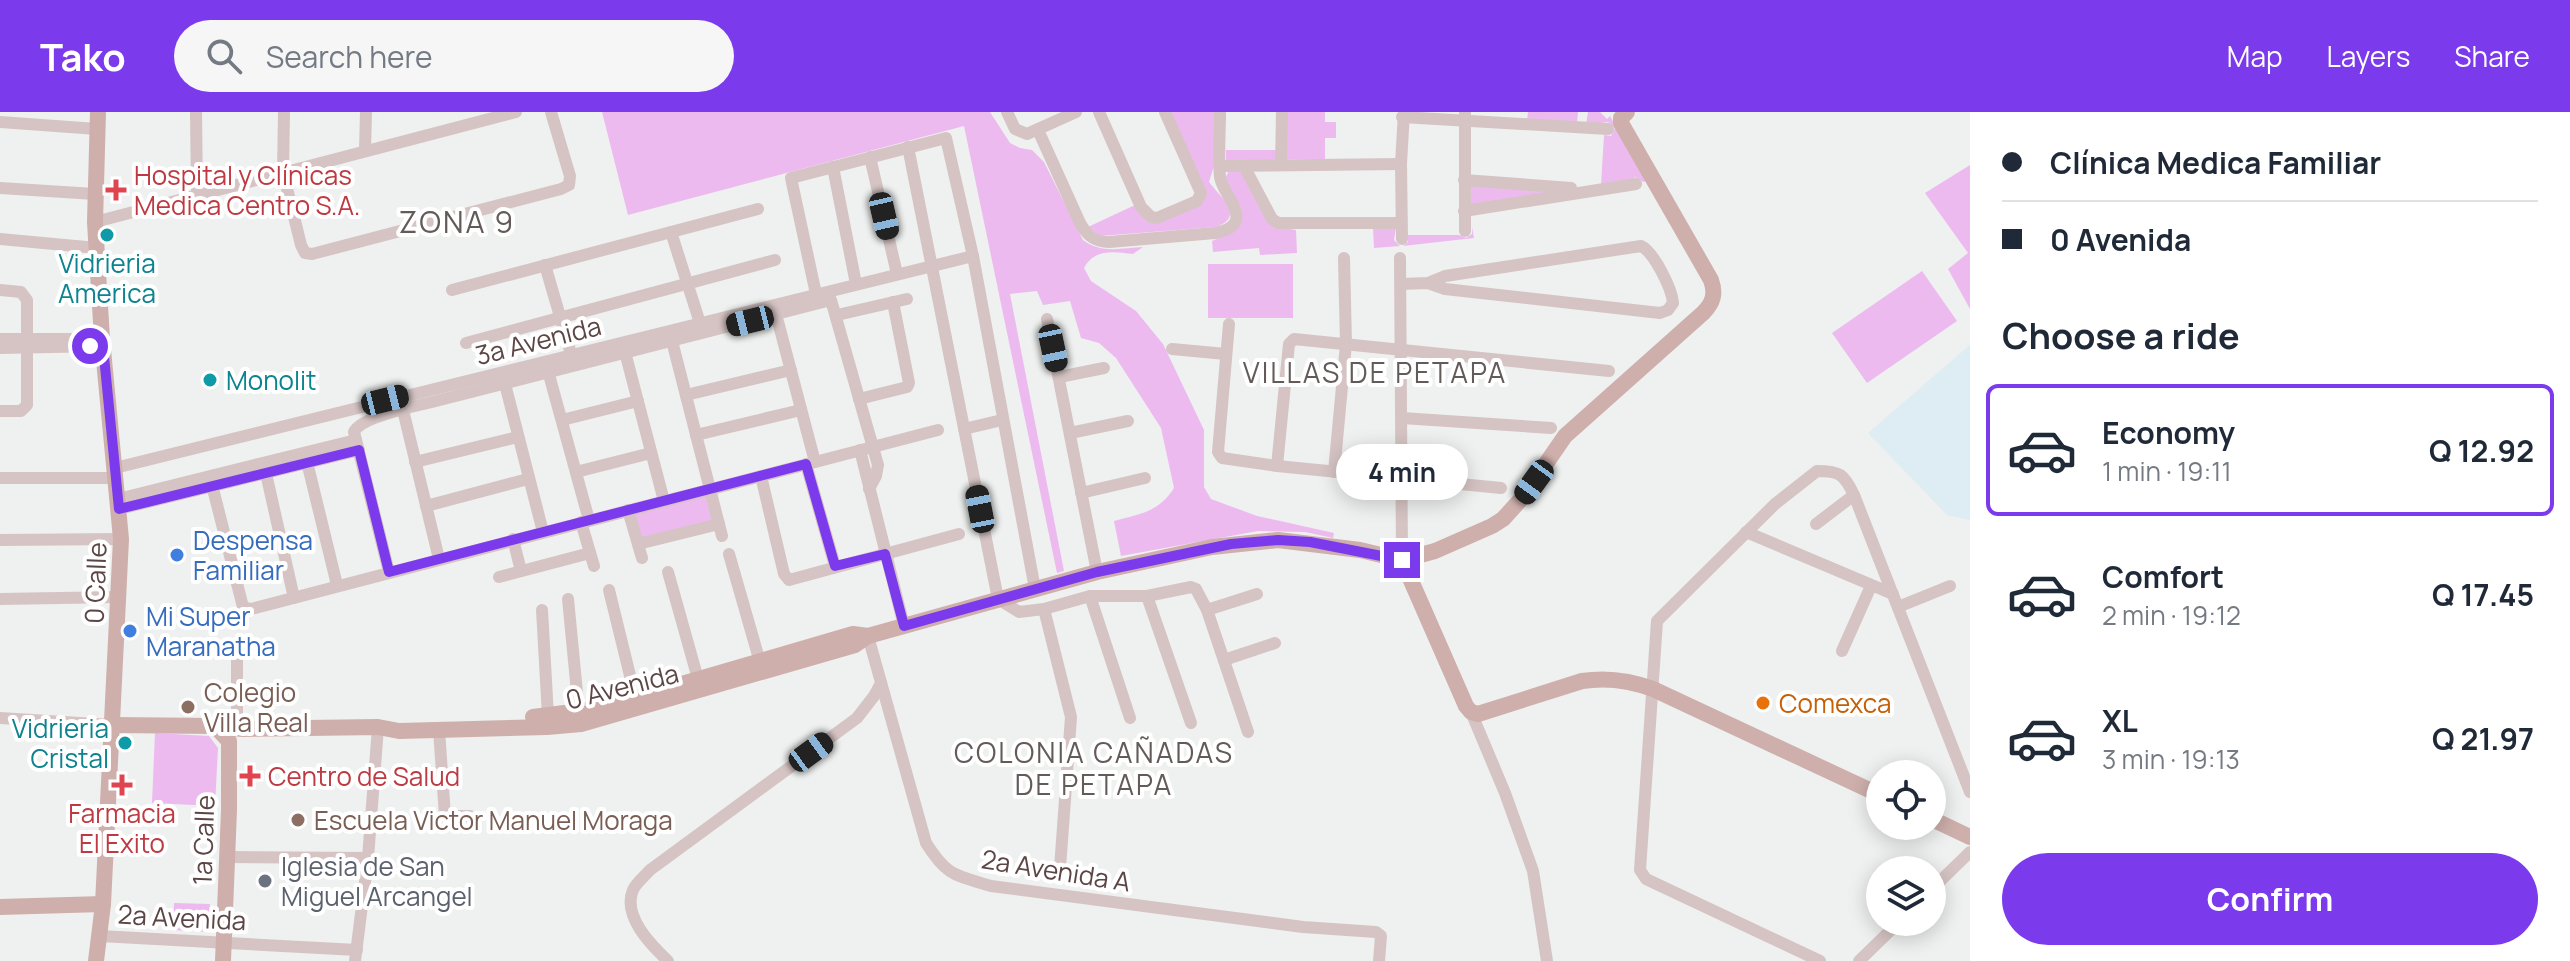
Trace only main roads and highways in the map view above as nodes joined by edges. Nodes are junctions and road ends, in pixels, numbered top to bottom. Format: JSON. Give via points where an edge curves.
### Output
{"nodes":[{"id":1,"x":1627,"y":112,"type":"edge"},
{"id":2,"x":97,"y":121,"type":"edge"},
{"id":3,"x":1402,"y":560,"type":"junction"},
{"id":4,"x":761,"y":666,"type":"junction"},
{"id":5,"x":637,"y":704,"type":"junction"},
{"id":6,"x":112,"y":725,"type":"junction"},
{"id":7,"x":378,"y":727,"type":"junction"},
{"id":8,"x":236,"y":733,"type":"junction"},
{"id":9,"x":1866,"y":788,"type":"edge"},
{"id":10,"x":1946,"y":826,"type":"edge"},
{"id":11,"x":1970,"y":837,"type":"edge"},
{"id":12,"x":103,"y":904,"type":"junction"},
{"id":13,"x":0,"y":907,"type":"edge"},
{"id":14,"x":223,"y":953,"type":"edge"},
{"id":15,"x":96,"y":961,"type":"edge"}],
"edges":[{"from":1,"to":3,"type":"main road","via":[[1622,125],[1711,280],[1713,302],[1565,436],[1503,519],[1435,551]]},
{"from":2,"to":6,"type":"main road","name":"0 Calle","via":[[95,222],[121,539]]},
{"from":3,"to":4,"type":"main road","name":"0 Avenida","via":[[1278,540],[1212,547],[1097,572],[868,636],[855,645]]},
{"from":3,"to":9,"type":"main road","via":[[1471,712],[1590,680],[1624,680]]},
{"from":4,"to":5,"type":"main road","name":"0 Avenida"},
{"from":4,"to":5,"type":"main road","name":"0 Avenida","via":[[698,679]]},
{"from":5,"to":7,"type":"main road","name":"0 Avenida","via":[[548,716]]},
{"from":5,"to":7,"type":"main road","name":"0 Avenida","via":[[563,726],[399,731]]},
{"from":6,"to":8,"type":"main road","via":[[215,726]]},
{"from":6,"to":12,"type":"main road","name":"0 Calle"},
{"from":7,"to":8,"type":"main road","name":"0 Avenida"},
{"from":8,"to":14,"type":"main road","name":"1a Calle"},
{"from":10,"to":11,"type":"main road"},
{"from":12,"to":13,"type":"main road","name":"2a Avenida"},
{"from":12,"to":15,"type":"main road","name":"0 Calle"}]}
